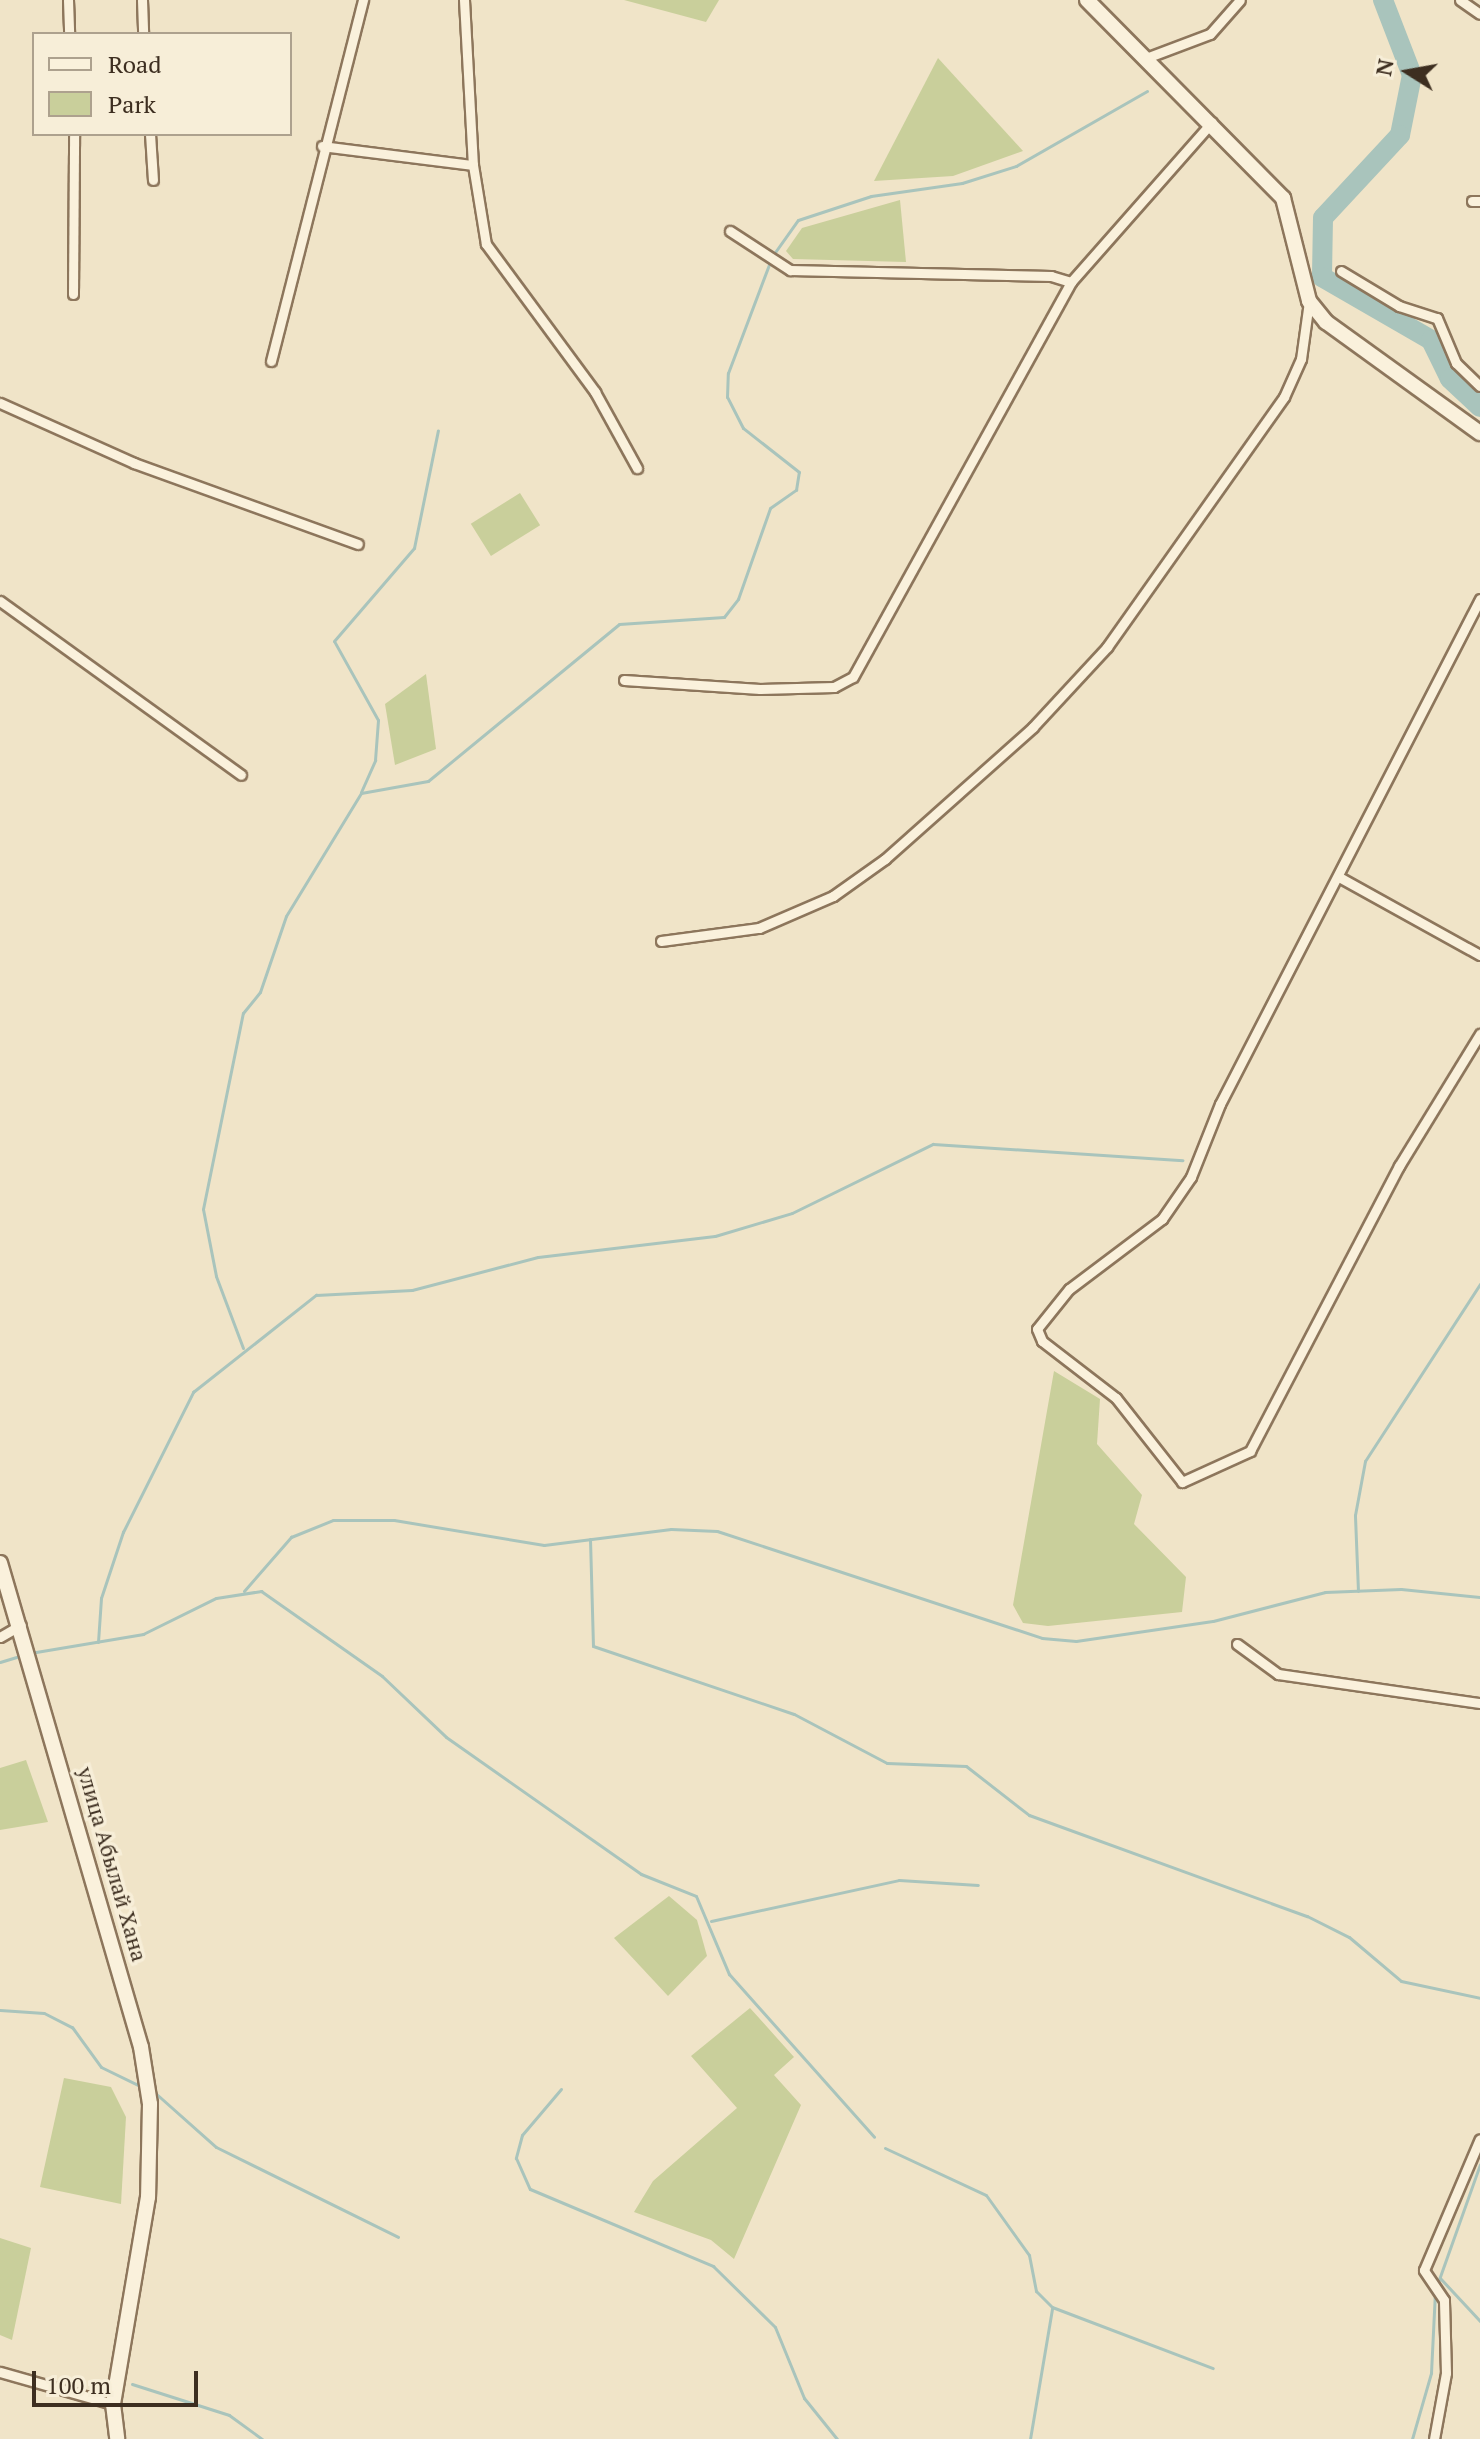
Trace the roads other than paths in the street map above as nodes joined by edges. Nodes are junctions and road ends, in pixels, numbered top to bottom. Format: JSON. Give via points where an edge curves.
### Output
{"nodes":[{"id":1,"x":68,"y":0,"type":"edge"},
{"id":2,"x":142,"y":0,"type":"edge"},
{"id":3,"x":363,"y":0,"type":"edge"},
{"id":4,"x":464,"y":0,"type":"edge"},
{"id":5,"x":1087,"y":0,"type":"edge"},
{"id":6,"x":1240,"y":0,"type":"edge"},
{"id":7,"x":1460,"y":0,"type":"edge"},
{"id":8,"x":1480,"y":14,"type":"edge"},
{"id":9,"x":69,"y":32,"type":"edge"},
{"id":10,"x":143,"y":32,"type":"edge"},
{"id":11,"x":1146,"y":58,"type":"junction"},
{"id":12,"x":1212,"y":122,"type":"junction"},
{"id":13,"x":74,"y":136,"type":"edge"},
{"id":14,"x":150,"y":136,"type":"edge"},
{"id":15,"x":322,"y":146,"type":"junction"},
{"id":16,"x":473,"y":165,"type":"junction"},
{"id":17,"x":153,"y":180,"type":"dead end"},
{"id":18,"x":730,"y":231,"type":"dead end"},
{"id":19,"x":1341,"y":271,"type":"dead end"},
{"id":20,"x":1071,"y":282,"type":"junction"},
{"id":21,"x":73,"y":294,"type":"dead end"},
{"id":22,"x":1309,"y":301,"type":"junction"},
{"id":23,"x":271,"y":361,"type":"dead end"},
{"id":24,"x":1480,"y":386,"type":"edge"},
{"id":25,"x":0,"y":403,"type":"edge"},
{"id":26,"x":1480,"y":433,"type":"edge"},
{"id":27,"x":637,"y":468,"type":"dead end"},
{"id":28,"x":358,"y":544,"type":"dead end"},
{"id":29,"x":1480,"y":599,"type":"edge"},
{"id":30,"x":0,"y":601,"type":"edge"},
{"id":31,"x":624,"y":680,"type":"dead end"},
{"id":32,"x":241,"y":775,"type":"dead end"},
{"id":33,"x":1339,"y":877,"type":"junction"},
{"id":34,"x":661,"y":941,"type":"dead end"},
{"id":35,"x":1480,"y":955,"type":"edge"},
{"id":36,"x":1480,"y":1034,"type":"edge"},
{"id":37,"x":0,"y":1563,"type":"edge"},
{"id":38,"x":21,"y":1625,"type":"junction"},
{"id":39,"x":0,"y":1637,"type":"edge"},
{"id":40,"x":1237,"y":1644,"type":"dead end"},
{"id":41,"x":1480,"y":1703,"type":"edge"},
{"id":42,"x":1480,"y":2139,"type":"edge"},
{"id":43,"x":0,"y":2372,"type":"edge"},
{"id":44,"x":113,"y":2404,"type":"junction"},
{"id":45,"x":117,"y":2439,"type":"edge"},
{"id":46,"x":1434,"y":2439,"type":"edge"}],
"edges":[{"from":1,"to":9,"type":"street"},
{"from":2,"to":10,"type":"street"},
{"from":3,"to":15,"type":"street"},
{"from":4,"to":16,"type":"street"},
{"from":5,"to":11,"type":"main road"},
{"from":6,"to":11,"type":"street","via":[[1210,34]]},
{"from":7,"to":8,"type":"street"},
{"from":11,"to":12,"type":"main road"},
{"from":12,"to":20,"type":"street"},
{"from":12,"to":22,"type":"main road","via":[[1283,198]]},
{"from":13,"to":21,"type":"street"},
{"from":14,"to":17,"type":"street"},
{"from":15,"to":16,"type":"street"},
{"from":15,"to":23,"type":"street"},
{"from":16,"to":27,"type":"street","via":[[486,244],[595,392]]},
{"from":18,"to":20,"type":"street","via":[[790,270]]},
{"from":19,"to":24,"type":"street","via":[[1399,306],[1437,318],[1456,363]]},
{"from":20,"to":31,"type":"street","via":[[853,677],[834,687],[760,689]]},
{"from":22,"to":26,"type":"main road","via":[[1326,322]]},
{"from":22,"to":34,"type":"street","via":[[1301,359],[1284,397],[1107,647],[1033,727],[833,896],[759,928]]},
{"from":25,"to":28,"type":"street","via":[[134,463]]},
{"from":29,"to":33,"type":"street"},
{"from":30,"to":32,"type":"street"},
{"from":33,"to":35,"type":"street"},
{"from":33,"to":36,"type":"street","via":[[1184,1188],[1162,1219],[1069,1289],[1037,1329],[1042,1341],[1116,1398],[1182,1482],[1250,1451],[1399,1166]]},
{"from":37,"to":38,"type":"main road","name":"улица Абылай Хана"},
{"from":38,"to":39,"type":"street"},
{"from":38,"to":44,"type":"main road","name":"улица Абылай Хана","via":[[149,2097],[148,2197]]},
{"from":40,"to":41,"type":"street","via":[[1278,1674]]},
{"from":42,"to":46,"type":"street","via":[[1424,2270],[1444,2300],[1446,2373]]},
{"from":43,"to":44,"type":"street"},
{"from":44,"to":45,"type":"main road","name":"улица Абылай Хана"}]}
